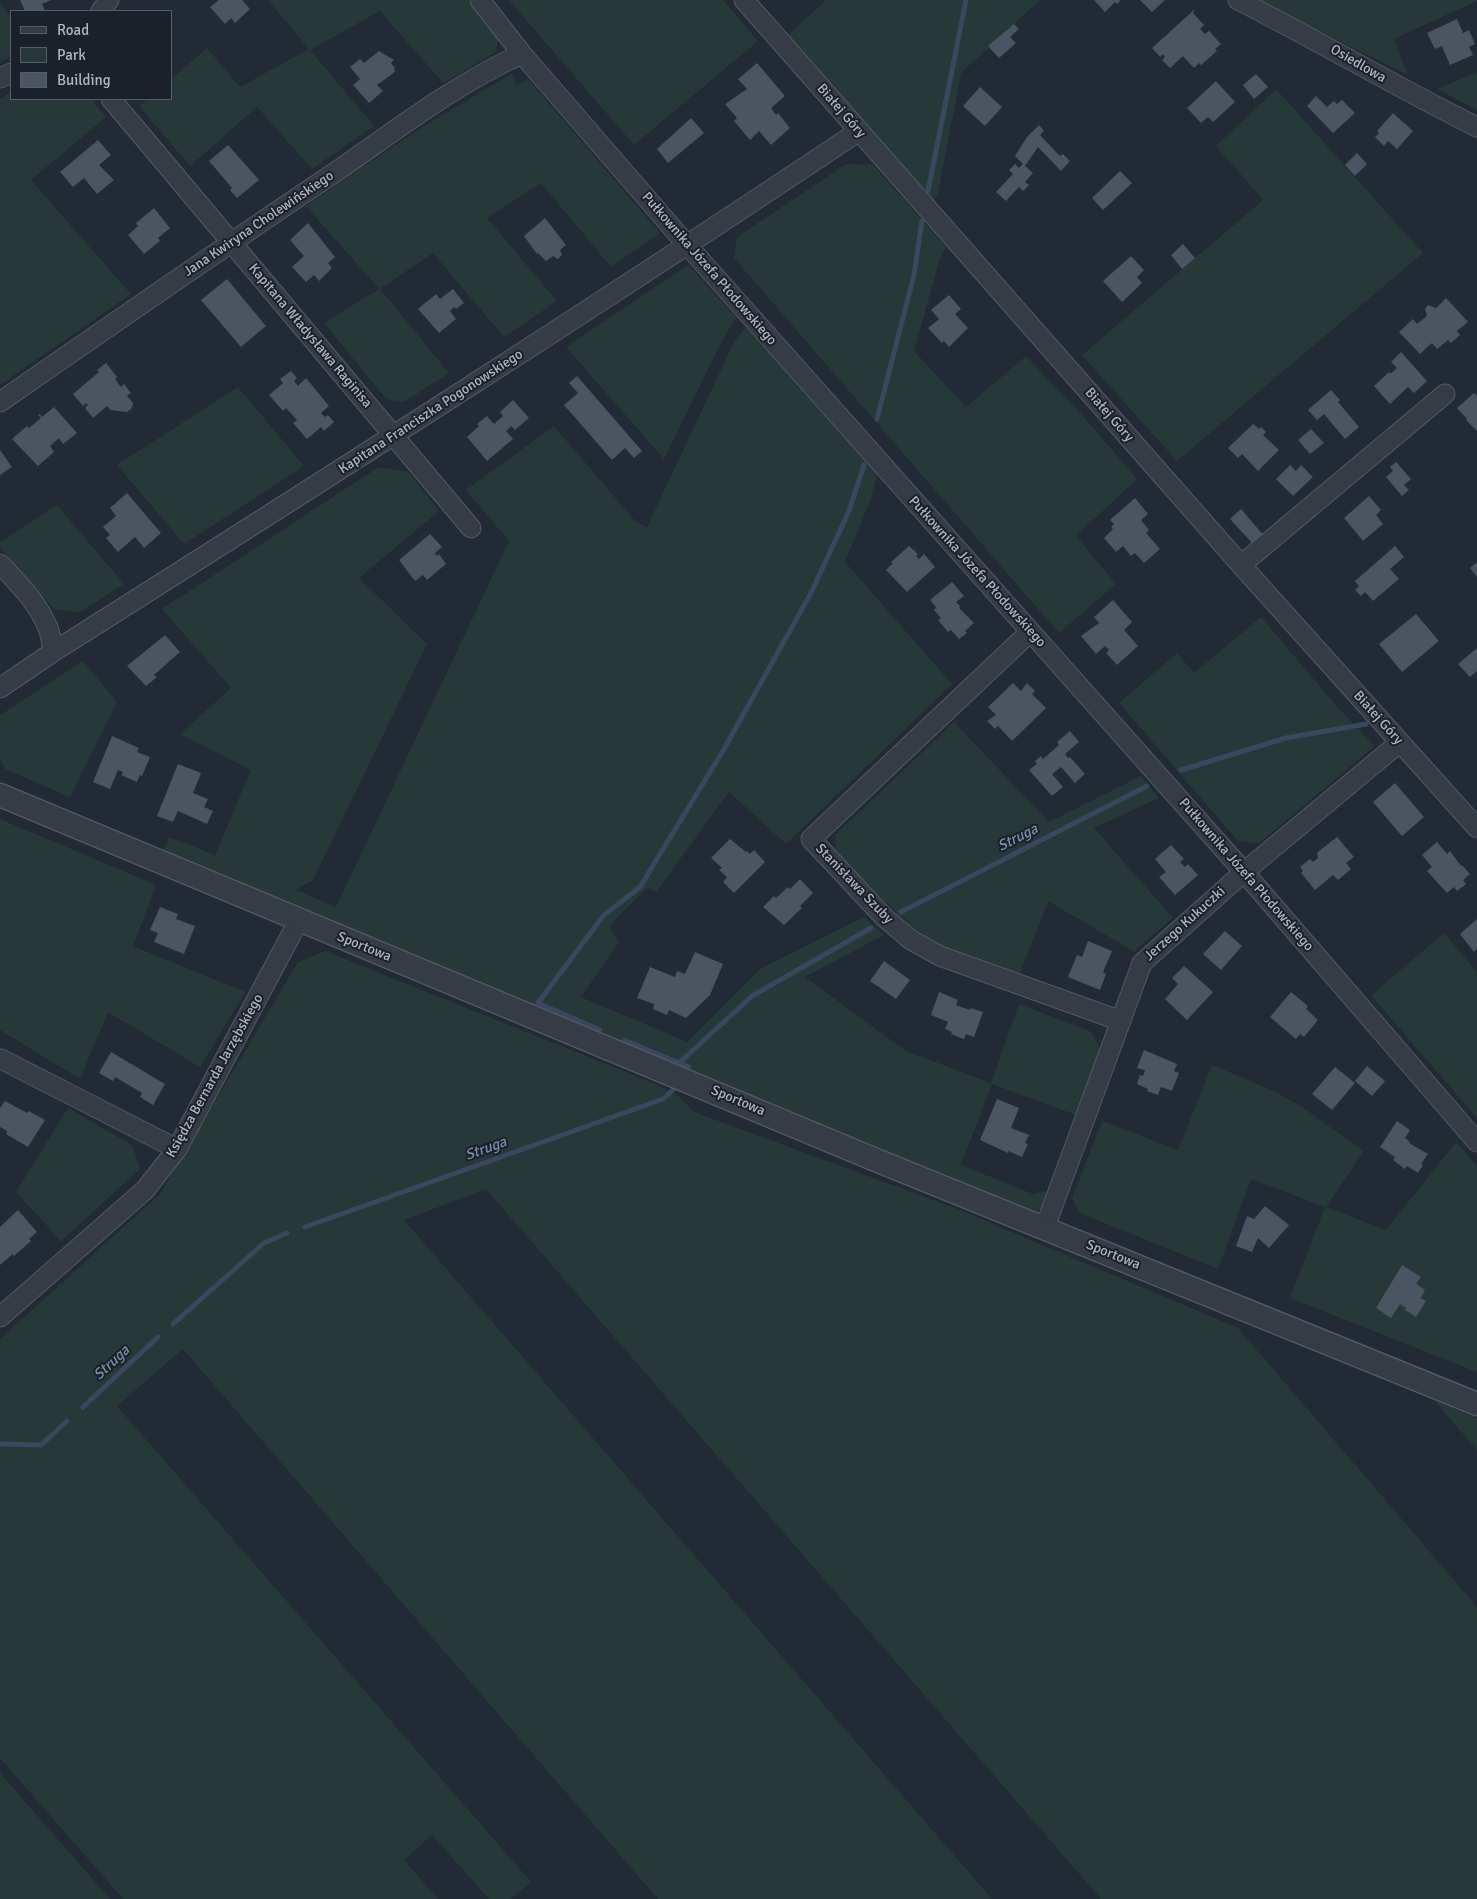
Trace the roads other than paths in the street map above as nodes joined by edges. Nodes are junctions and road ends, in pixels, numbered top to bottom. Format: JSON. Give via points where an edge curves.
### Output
{"nodes":[{"id":1,"x":480,"y":0,"type":"edge"},
{"id":2,"x":744,"y":0,"type":"edge"},
{"id":3,"x":1238,"y":0,"type":"edge"},
{"id":4,"x":522,"y":54,"type":"junction"},
{"id":5,"x":112,"y":100,"type":"edge"},
{"id":6,"x":1477,"y":127,"type":"edge"},
{"id":7,"x":859,"y":131,"type":"junction"},
{"id":8,"x":231,"y":242,"type":"junction"},
{"id":9,"x":688,"y":246,"type":"junction"},
{"id":10,"x":1445,"y":394,"type":"dead end"},
{"id":11,"x":0,"y":402,"type":"edge"},
{"id":12,"x":394,"y":436,"type":"junction"},
{"id":13,"x":471,"y":528,"type":"dead end"},
{"id":14,"x":0,"y":564,"type":"edge"},
{"id":15,"x":1241,"y":565,"type":"junction"},
{"id":16,"x":1030,"y":632,"type":"junction"},
{"id":17,"x":53,"y":652,"type":"junction"},
{"id":18,"x":0,"y":688,"type":"edge"},
{"id":19,"x":1399,"y":743,"type":"junction"},
{"id":20,"x":0,"y":795,"type":"edge"},
{"id":21,"x":1477,"y":828,"type":"edge"},
{"id":22,"x":1244,"y":872,"type":"junction"},
{"id":23,"x":299,"y":920,"type":"junction"},
{"id":24,"x":1121,"y":1021,"type":"junction"},
{"id":25,"x":1,"y":1059,"type":"edge"},
{"id":26,"x":1477,"y":1142,"type":"edge"},
{"id":27,"x":177,"y":1149,"type":"junction"},
{"id":28,"x":1045,"y":1227,"type":"junction"},
{"id":29,"x":0,"y":1317,"type":"edge"},
{"id":30,"x":1477,"y":1404,"type":"edge"}],
"edges":[{"from":1,"to":4,"type":"street","name":"Pułkownika Józefa Płodowskiego"},
{"from":2,"to":7,"type":"street","name":"Białej Góry"},
{"from":3,"to":6,"type":"street","name":"Osiedlowa","via":[[1417,98]]},
{"from":4,"to":8,"type":"street","name":"Jana Kwiryna Cholewińskiego","via":[[494,66]]},
{"from":4,"to":9,"type":"street","name":"Pułkownika Józefa Płodowskiego"},
{"from":5,"to":8,"type":"street","name":"Kapitana Władysława Raginisa"},
{"from":7,"to":9,"type":"street","name":"Kapitana Franciszka Pogonowskiego"},
{"from":7,"to":15,"type":"street","name":"Białej Góry"},
{"from":8,"to":11,"type":"street","name":"Jana Kwiryna Cholewińskiego"},
{"from":8,"to":12,"type":"street","name":"Kapitana Władysława Raginisa"},
{"from":9,"to":12,"type":"street","name":"Kapitana Franciszka Pogonowskiego"},
{"from":9,"to":16,"type":"street","name":"Pułkownika Józefa Płodowskiego"},
{"from":10,"to":15,"type":"street"},
{"from":12,"to":13,"type":"street","name":"Kapitana Władysława Raginisa"},
{"from":12,"to":17,"type":"street","name":"Kapitana Franciszka Pogonowskiego"},
{"from":14,"to":17,"type":"street","via":[[38,609],[48,629]]},
{"from":15,"to":19,"type":"street","name":"Białej Góry"},
{"from":16,"to":22,"type":"street","name":"Pułkownika Józefa Płodowskiego"},
{"from":16,"to":24,"type":"street","name":"Stanisława Szuby","via":[[811,839],[884,917],[911,940],[940,956]]},
{"from":17,"to":18,"type":"street","name":"Kapitana Franciszka Pogonowskiego"},
{"from":19,"to":21,"type":"street","name":"Białej Góry"},
{"from":19,"to":22,"type":"street","name":"Jerzego Kukuczki"},
{"from":20,"to":23,"type":"street","name":"Sportowa"},
{"from":22,"to":24,"type":"street","name":"Jerzego Kukuczki","via":[[1142,963]]},
{"from":22,"to":26,"type":"street","name":"Pułkownika Józefa Płodowskiego"},
{"from":23,"to":27,"type":"street","name":"Księdza Bernarda Jarzębskiego"},
{"from":23,"to":28,"type":"street","name":"Sportowa"},
{"from":24,"to":28,"type":"street","name":"Jerzego Kukuczki"},
{"from":25,"to":27,"type":"street"},
{"from":27,"to":29,"type":"street","name":"Księdza Bernarda Jarzębskiego","via":[[145,1190]]},
{"from":28,"to":30,"type":"street","name":"Sportowa"}]}
